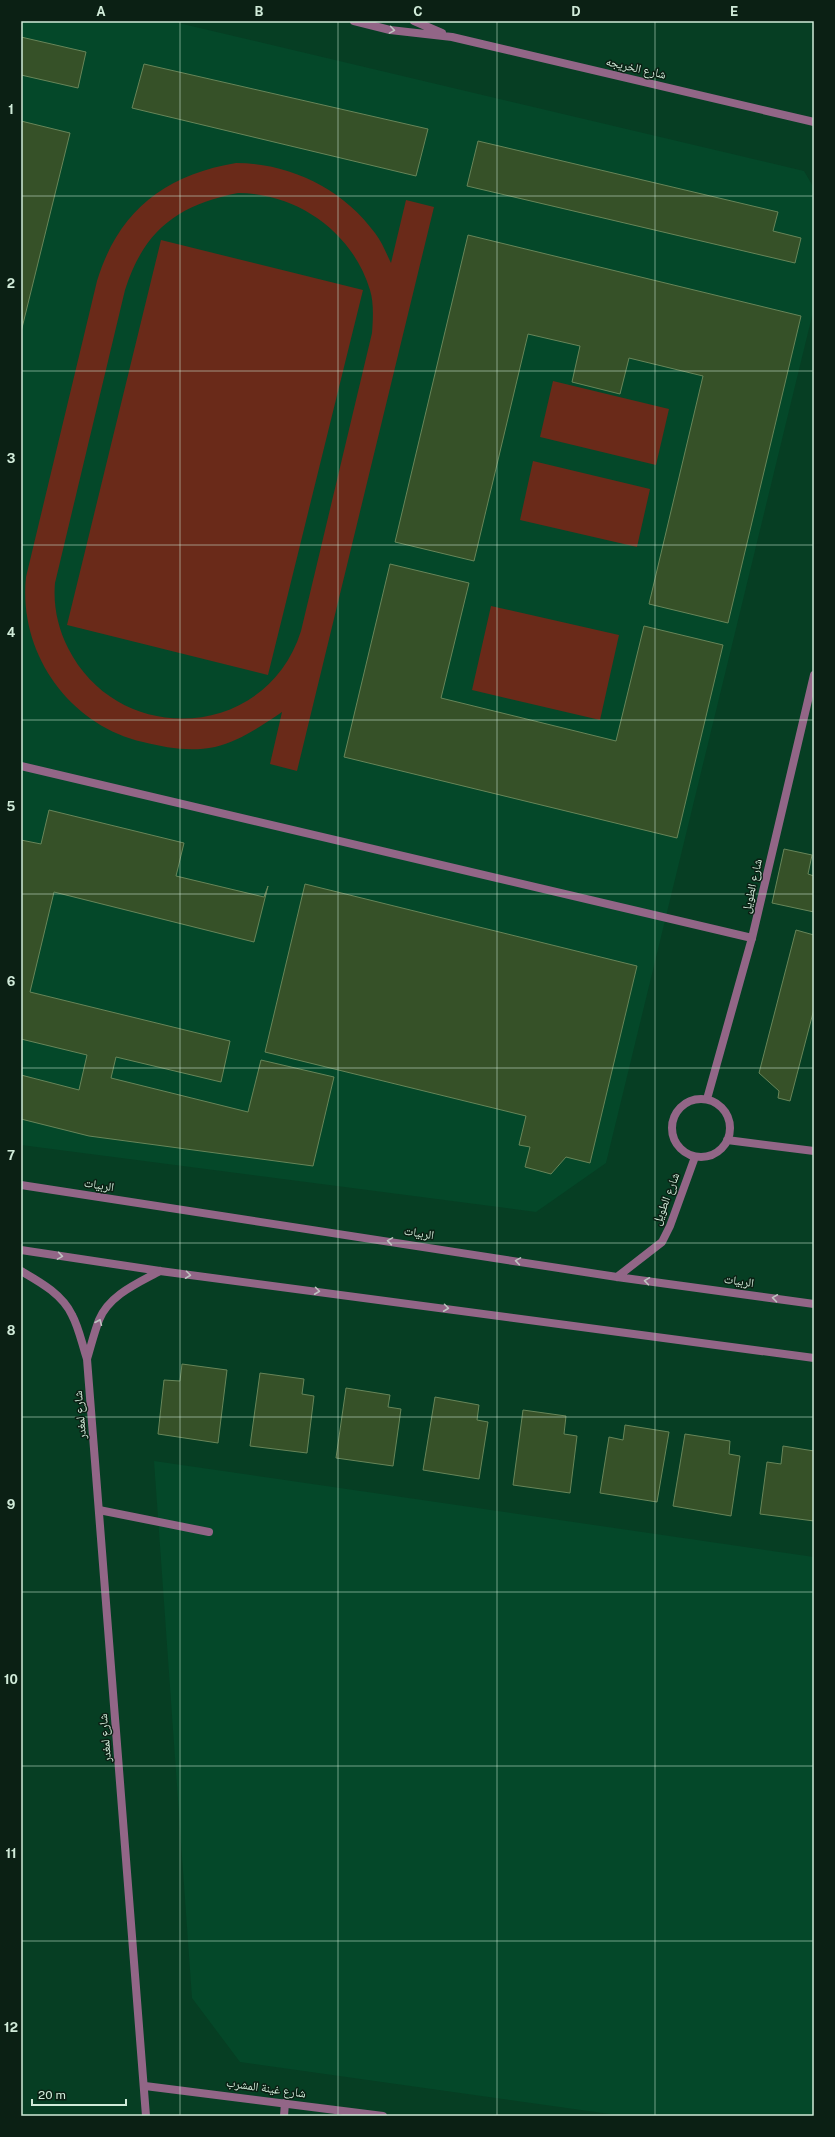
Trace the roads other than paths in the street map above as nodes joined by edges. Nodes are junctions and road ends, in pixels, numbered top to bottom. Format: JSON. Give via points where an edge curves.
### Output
{"nodes":[{"id":1,"x":354,"y":21,"type":"edge"},
{"id":2,"x":414,"y":21,"type":"edge"},
{"id":3,"x":452,"y":37,"type":"junction"},
{"id":4,"x":814,"y":122,"type":"edge"},
{"id":5,"x":814,"y":676,"type":"edge"},
{"id":6,"x":21,"y":766,"type":"edge"},
{"id":7,"x":752,"y":938,"type":"junction"},
{"id":8,"x":706,"y":1099,"type":"junction"},
{"id":9,"x":727,"y":1140,"type":"junction"},
{"id":10,"x":814,"y":1151,"type":"edge"},
{"id":11,"x":695,"y":1157,"type":"junction"},
{"id":12,"x":21,"y":1185,"type":"edge"},
{"id":13,"x":21,"y":1250,"type":"edge"},
{"id":14,"x":21,"y":1271,"type":"edge"},
{"id":15,"x":160,"y":1271,"type":"junction"},
{"id":16,"x":618,"y":1277,"type":"junction"},
{"id":17,"x":814,"y":1304,"type":"edge"},
{"id":18,"x":814,"y":1358,"type":"edge"},
{"id":19,"x":87,"y":1359,"type":"junction"},
{"id":20,"x":99,"y":1510,"type":"junction"},
{"id":21,"x":209,"y":1532,"type":"dead end"},
{"id":22,"x":145,"y":2086,"type":"junction"},
{"id":23,"x":285,"y":2103,"type":"junction"},
{"id":24,"x":146,"y":2116,"type":"edge"},
{"id":25,"x":284,"y":2116,"type":"edge"},
{"id":26,"x":383,"y":2116,"type":"edge"}],
"edges":[{"from":1,"to":3,"type":"street","name":"شارع الخريجه","one_way":true,"via":[[390,30]]},
{"from":2,"to":3,"type":"street","name":"شارع الخريجه"},
{"from":3,"to":4,"type":"street","name":"شارع الخريجه"},
{"from":5,"to":7,"type":"street","name":"شارع الطويل"},
{"from":6,"to":7,"type":"street"},
{"from":7,"to":8,"type":"street","name":"شارع الطويل"},
{"from":8,"to":9,"type":"street","via":[[718,1105],[726,1115],[730,1127]]},
{"from":8,"to":11,"type":"street","via":[[691,1100],[678,1108],[672,1122],[673,1138],[681,1150]]},
{"from":9,"to":10,"type":"street"},
{"from":9,"to":11,"type":"street","via":[[720,1151],[708,1157]]},
{"from":11,"to":16,"type":"street","name":"شارع الطويل","via":[[662,1242]]},
{"from":16,"to":12,"type":"street","name":"الربيات","one_way":true},
{"from":13,"to":15,"type":"street","one_way":true},
{"from":14,"to":19,"type":"street","name":"شارع لمغدر","via":[[61,1299],[72,1314]]},
{"from":15,"to":18,"type":"street","one_way":true},
{"from":19,"to":15,"type":"street","name":"شارع لمغدر","one_way":true,"via":[[100,1319],[109,1306],[124,1291]]},
{"from":17,"to":16,"type":"street","name":"الربيات","one_way":true},
{"from":19,"to":20,"type":"street","name":"شارع لمغدر"},
{"from":20,"to":21,"type":"street"},
{"from":20,"to":22,"type":"street","name":"شارع لمغدر"},
{"from":22,"to":23,"type":"street","name":"شارع غينة المشرب"},
{"from":22,"to":24,"type":"street","name":"شارع لمغدر"},
{"from":23,"to":25,"type":"street"},
{"from":23,"to":26,"type":"street","name":"شارع غينة المشرب"}]}
